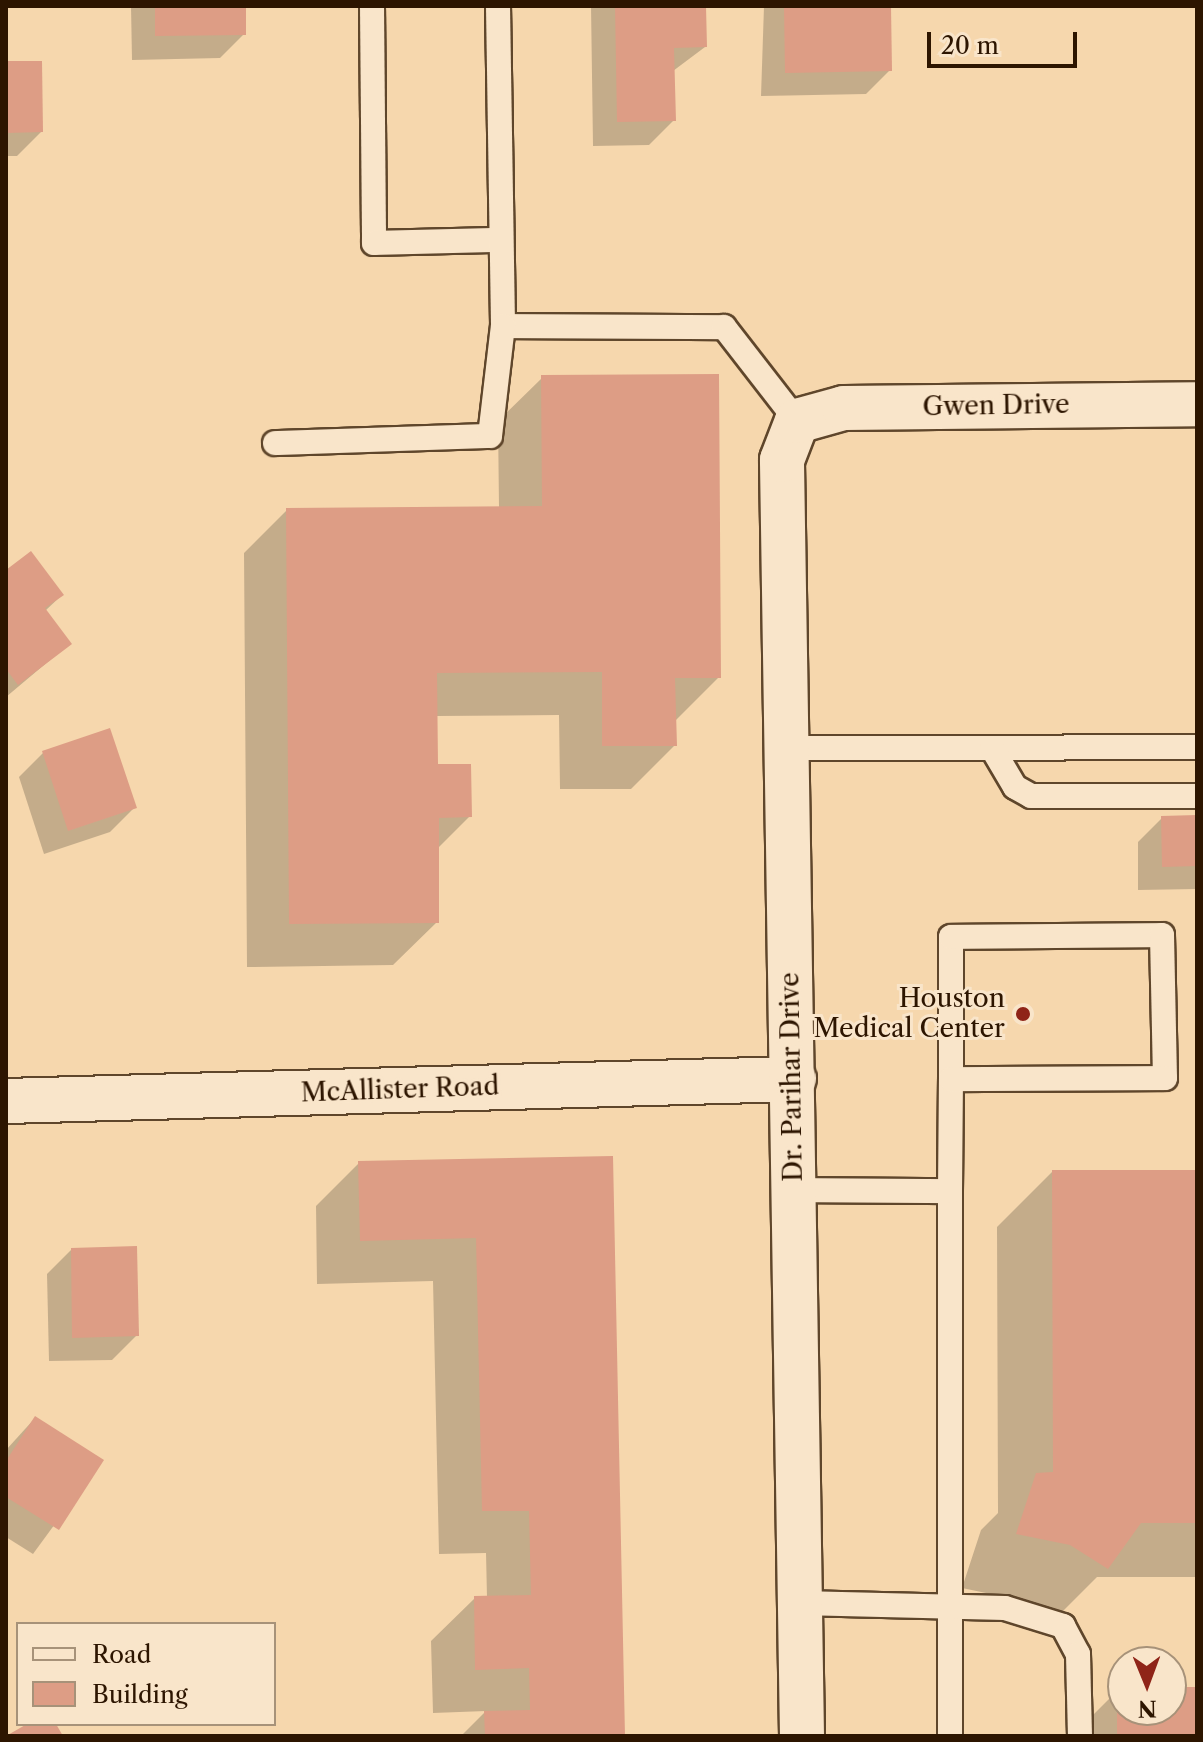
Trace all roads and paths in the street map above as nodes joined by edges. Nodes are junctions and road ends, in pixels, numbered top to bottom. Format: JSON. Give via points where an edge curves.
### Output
{"nodes":[{"id":1,"x":372,"y":6,"type":"edge"},
{"id":2,"x":498,"y":6,"type":"edge"},
{"id":3,"x":501,"y":240,"type":"junction"},
{"id":4,"x":503,"y":326,"type":"junction"},
{"id":5,"x":1197,"y":404,"type":"edge"},
{"id":6,"x":797,"y":421,"type":"junction"},
{"id":7,"x":275,"y":443,"type":"dead end"},
{"id":8,"x":1197,"y":747,"type":"edge"},
{"id":9,"x":782,"y":748,"type":"junction"},
{"id":10,"x":992,"y":748,"type":"junction"},
{"id":11,"x":1197,"y":796,"type":"edge"},
{"id":12,"x":794,"y":1079,"type":"junction"},
{"id":13,"x":951,"y":1079,"type":"junction"},
{"id":14,"x":6,"y":1101,"type":"edge"},
{"id":15,"x":795,"y":1190,"type":"junction"},
{"id":16,"x":950,"y":1191,"type":"junction"},
{"id":17,"x":800,"y":1603,"type":"junction"},
{"id":18,"x":951,"y":1607,"type":"junction"},
{"id":19,"x":802,"y":1736,"type":"edge"},
{"id":20,"x":950,"y":1736,"type":"edge"},
{"id":21,"x":1080,"y":1736,"type":"edge"}],
"edges":[{"from":1,"to":3,"type":"lane","via":[[374,243]]},
{"from":2,"to":3,"type":"lane"},
{"from":3,"to":4,"type":"lane"},
{"from":4,"to":6,"type":"lane","via":[[724,327]]},
{"from":4,"to":7,"type":"lane","via":[[490,436]]},
{"from":5,"to":6,"type":"street","name":"Gwen Drive","via":[[844,408]]},
{"from":6,"to":9,"type":"street","name":"Dr. Parihar Drive","via":[[782,460]]},
{"from":8,"to":10,"type":"lane"},
{"from":9,"to":10,"type":"lane"},
{"from":9,"to":12,"type":"street","name":"Dr. Parihar Drive"},
{"from":10,"to":11,"type":"lane","via":[[1015,787],[1031,796]]},
{"from":12,"to":14,"type":"street","name":"McAllister Road"},
{"from":12,"to":15,"type":"street","name":"Dr. Parihar Drive"},
{"from":13,"to":13,"type":"lane","via":[[951,937],[1162,935],[1165,1078]]},
{"from":13,"to":16,"type":"lane"},
{"from":15,"to":16,"type":"lane"},
{"from":15,"to":17,"type":"street","name":"Dr. Parihar Drive"},
{"from":16,"to":18,"type":"lane"},
{"from":17,"to":18,"type":"lane"},
{"from":17,"to":19,"type":"street","name":"Dr. Parihar Drive"},
{"from":18,"to":20,"type":"lane"},
{"from":18,"to":21,"type":"lane","via":[[1005,1608],[1063,1626],[1078,1654]]}]}
